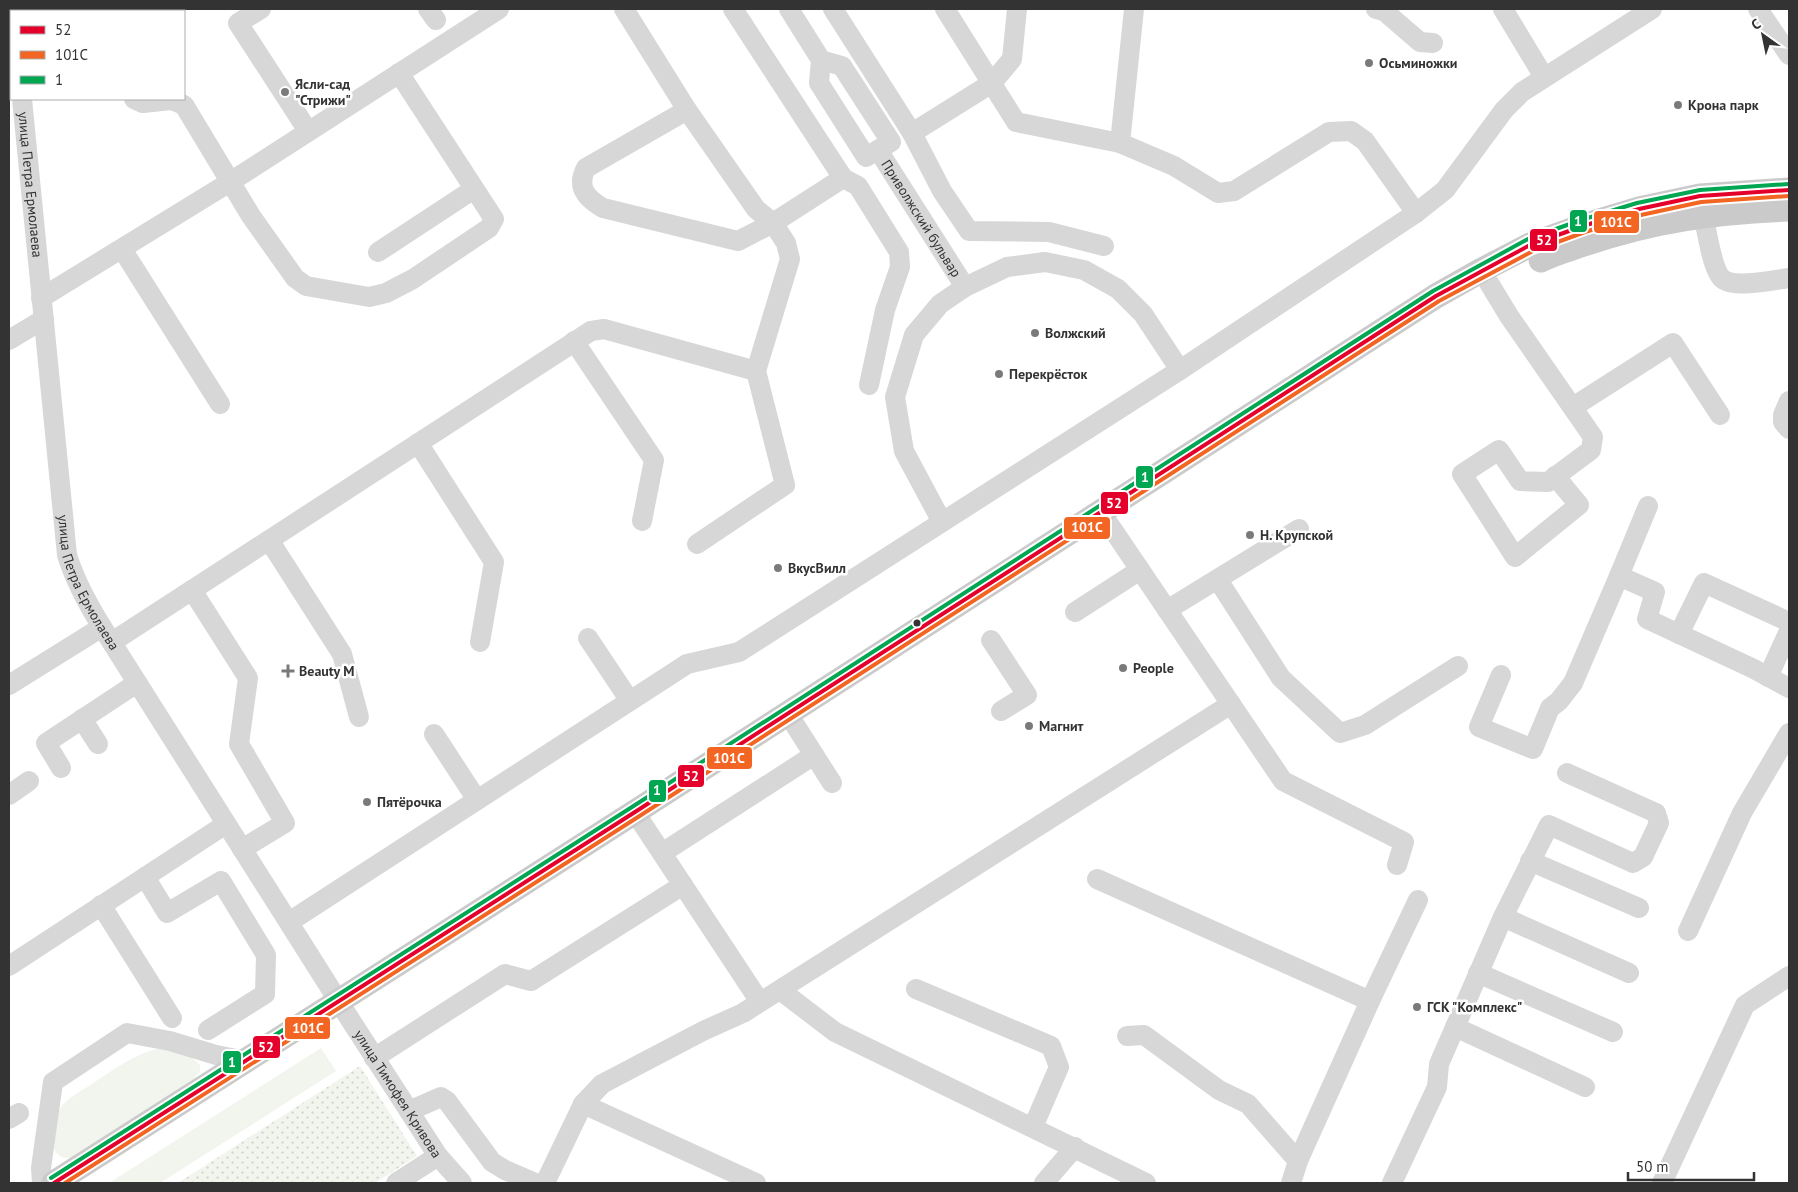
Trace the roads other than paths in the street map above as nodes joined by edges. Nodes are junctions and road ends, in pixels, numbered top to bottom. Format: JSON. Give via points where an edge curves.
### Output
{"nodes":[{"id":1,"x":261,"y":9,"type":"edge"},
{"id":2,"x":499,"y":9,"type":"edge"},
{"id":3,"x":624,"y":9,"type":"edge"},
{"id":4,"x":732,"y":9,"type":"edge"},
{"id":5,"x":789,"y":9,"type":"edge"},
{"id":6,"x":833,"y":9,"type":"edge"},
{"id":7,"x":945,"y":9,"type":"edge"},
{"id":8,"x":1017,"y":9,"type":"edge"},
{"id":9,"x":1134,"y":9,"type":"edge"},
{"id":10,"x":1376,"y":9,"type":"edge"},
{"id":11,"x":1503,"y":9,"type":"edge"},
{"id":12,"x":1652,"y":9,"type":"edge"},
{"id":13,"x":1758,"y":9,"type":"edge"},
{"id":14,"x":233,"y":16,"type":"edge"},
{"id":15,"x":1433,"y":43,"type":"dead end"},
{"id":16,"x":1789,"y":55,"type":"edge"},
{"id":17,"x":821,"y":60,"type":"junction"},
{"id":18,"x":399,"y":73,"type":"junction"},
{"id":19,"x":1544,"y":78,"type":"junction"},
{"id":20,"x":992,"y":84,"type":"junction"},
{"id":21,"x":22,"y":100,"type":"edge"},
{"id":22,"x":136,"y":100,"type":"edge"},
{"id":23,"x":171,"y":100,"type":"edge"},
{"id":24,"x":171,"y":100,"type":"edge"},
{"id":25,"x":687,"y":110,"type":"junction"},
{"id":26,"x":308,"y":131,"type":"junction"},
{"id":27,"x":912,"y":132,"type":"junction"},
{"id":28,"x":1120,"y":143,"type":"junction"},
{"id":29,"x":878,"y":150,"type":"junction"},
{"id":30,"x":842,"y":178,"type":"junction"},
{"id":31,"x":230,"y":182,"type":"junction"},
{"id":32,"x":474,"y":189,"type":"junction"},
{"id":33,"x":1789,"y":190,"type":"edge"},
{"id":34,"x":1789,"y":209,"type":"edge"},
{"id":35,"x":1416,"y":213,"type":"junction"},
{"id":36,"x":1703,"y":215,"type":"junction"},
{"id":37,"x":773,"y":223,"type":"junction"},
{"id":38,"x":1104,"y":246,"type":"dead end"},
{"id":39,"x":122,"y":249,"type":"junction"},
{"id":40,"x":378,"y":252,"type":"dead end"},
{"id":41,"x":1486,"y":276,"type":"junction"},
{"id":42,"x":1789,"y":278,"type":"edge"},
{"id":43,"x":965,"y":287,"type":"junction"},
{"id":44,"x":41,"y":298,"type":"junction"},
{"id":45,"x":44,"y":319,"type":"junction"},
{"id":46,"x":9,"y":340,"type":"edge"},
{"id":47,"x":574,"y":341,"type":"junction"},
{"id":48,"x":756,"y":370,"type":"junction"},
{"id":49,"x":1180,"y":370,"type":"junction"},
{"id":50,"x":869,"y":386,"type":"dead end"},
{"id":51,"x":1789,"y":401,"type":"edge"},
{"id":52,"x":220,"y":404,"type":"dead end"},
{"id":53,"x":1573,"y":407,"type":"junction"},
{"id":54,"x":1720,"y":415,"type":"dead end"},
{"id":55,"x":1789,"y":429,"type":"edge"},
{"id":56,"x":418,"y":443,"type":"junction"},
{"id":57,"x":1555,"y":476,"type":"junction"},
{"id":58,"x":1648,"y":506,"type":"dead end"},
{"id":59,"x":1105,"y":518,"type":"junction"},
{"id":60,"x":642,"y":521,"type":"dead end"},
{"id":61,"x":942,"y":522,"type":"junction"},
{"id":62,"x":1299,"y":529,"type":"dead end"},
{"id":63,"x":269,"y":540,"type":"junction"},
{"id":64,"x":697,"y":544,"type":"dead end"},
{"id":65,"x":1140,"y":570,"type":"junction"},
{"id":66,"x":1619,"y":576,"type":"junction"},
{"id":67,"x":1218,"y":580,"type":"junction"},
{"id":68,"x":192,"y":590,"type":"junction"},
{"id":69,"x":1168,"y":610,"type":"junction"},
{"id":70,"x":1075,"y":612,"type":"dead end"},
{"id":71,"x":1789,"y":622,"type":"edge"},
{"id":72,"x":1789,"y":631,"type":"edge"},
{"id":73,"x":107,"y":634,"type":"junction"},
{"id":74,"x":1679,"y":634,"type":"junction"},
{"id":75,"x":588,"y":638,"type":"dead end"},
{"id":76,"x":991,"y":640,"type":"dead end"},
{"id":77,"x":480,"y":642,"type":"dead end"},
{"id":78,"x":1458,"y":666,"type":"dead end"},
{"id":79,"x":1501,"y":675,"type":"dead end"},
{"id":80,"x":1768,"y":677,"type":"junction"},
{"id":81,"x":138,"y":683,"type":"junction"},
{"id":82,"x":9,"y":685,"type":"edge"},
{"id":83,"x":1789,"y":688,"type":"edge"},
{"id":84,"x":630,"y":701,"type":"junction"},
{"id":85,"x":1231,"y":704,"type":"junction"},
{"id":86,"x":1001,"y":712,"type":"dead end"},
{"id":87,"x":359,"y":717,"type":"dead end"},
{"id":88,"x":82,"y":719,"type":"junction"},
{"id":89,"x":791,"y":719,"type":"junction"},
{"id":90,"x":1789,"y":733,"type":"edge"},
{"id":91,"x":434,"y":734,"type":"dead end"},
{"id":92,"x":98,"y":744,"type":"dead end"},
{"id":93,"x":814,"y":755,"type":"junction"},
{"id":94,"x":61,"y":768,"type":"dead end"},
{"id":95,"x":1566,"y":773,"type":"dead end"},
{"id":96,"x":29,"y":781,"type":"dead end"},
{"id":97,"x":832,"y":783,"type":"dead end"},
{"id":98,"x":9,"y":794,"type":"edge"},
{"id":99,"x":477,"y":800,"type":"junction"},
{"id":100,"x":639,"y":818,"type":"junction"},
{"id":101,"x":226,"y":824,"type":"junction"},
{"id":102,"x":242,"y":849,"type":"junction"},
{"id":103,"x":662,"y":853,"type":"junction"},
{"id":104,"x":1530,"y":861,"type":"junction"},
{"id":105,"x":1397,"y":865,"type":"dead end"},
{"id":106,"x":145,"y":876,"type":"junction"},
{"id":107,"x":1097,"y":878,"type":"dead end"},
{"id":108,"x":684,"y":885,"type":"junction"},
{"id":109,"x":1418,"y":900,"type":"dead end"},
{"id":110,"x":101,"y":905,"type":"junction"},
{"id":111,"x":1638,"y":908,"type":"dead end"},
{"id":112,"x":1503,"y":917,"type":"junction"},
{"id":113,"x":289,"y":922,"type":"junction"},
{"id":114,"x":1688,"y":931,"type":"dead end"},
{"id":115,"x":9,"y":966,"type":"edge"},
{"id":116,"x":1478,"y":973,"type":"junction"},
{"id":117,"x":1629,"y":973,"type":"dead end"},
{"id":118,"x":1789,"y":976,"type":"edge"},
{"id":119,"x":916,"y":989,"type":"dead end"},
{"id":120,"x":780,"y":990,"type":"junction"},
{"id":121,"x":1370,"y":1000,"type":"junction"},
{"id":122,"x":760,"y":1002,"type":"junction"},
{"id":123,"x":343,"y":1008,"type":"junction"},
{"id":124,"x":172,"y":1018,"type":"dead end"},
{"id":125,"x":1455,"y":1027,"type":"junction"},
{"id":126,"x":208,"y":1030,"type":"dead end"},
{"id":127,"x":1613,"y":1032,"type":"dead end"},
{"id":128,"x":1127,"y":1036,"type":"dead end"},
{"id":129,"x":374,"y":1058,"type":"junction"},
{"id":130,"x":247,"y":1061,"type":"junction"},
{"id":131,"x":1585,"y":1087,"type":"dead end"},
{"id":132,"x":583,"y":1104,"type":"junction"},
{"id":133,"x":409,"y":1112,"type":"junction"},
{"id":134,"x":1033,"y":1127,"type":"junction"},
{"id":135,"x":1075,"y":1147,"type":"junction"},
{"id":136,"x":438,"y":1156,"type":"junction"},
{"id":137,"x":1298,"y":1162,"type":"junction"},
{"id":138,"x":42,"y":1183,"type":"edge"},
{"id":139,"x":54,"y":1183,"type":"edge"},
{"id":140,"x":82,"y":1183,"type":"edge"},
{"id":141,"x":396,"y":1183,"type":"edge"},
{"id":142,"x":462,"y":1183,"type":"edge"},
{"id":143,"x":535,"y":1183,"type":"edge"},
{"id":144,"x":545,"y":1183,"type":"edge"},
{"id":145,"x":756,"y":1183,"type":"edge"},
{"id":146,"x":1044,"y":1183,"type":"edge"},
{"id":147,"x":1146,"y":1183,"type":"edge"},
{"id":148,"x":1291,"y":1183,"type":"edge"},
{"id":149,"x":1392,"y":1183,"type":"edge"},
{"id":150,"x":1662,"y":1183,"type":"edge"}],
"edges":[{"from":1,"to":14,"type":"street"},
{"from":2,"to":18,"type":"street"},
{"from":3,"to":25,"type":"street"},
{"from":4,"to":30,"type":"street"},
{"from":5,"to":17,"type":"street"},
{"from":6,"to":27,"type":"street"},
{"from":7,"to":20,"type":"street"},
{"from":8,"to":20,"type":"street","via":[[1012,59]]},
{"from":9,"to":28,"type":"street"},
{"from":10,"to":15,"type":"street","via":[[1384,11],[1420,42]]},
{"from":11,"to":19,"type":"street"},
{"from":12,"to":19,"type":"street"},
{"from":13,"to":16,"type":"street"},
{"from":14,"to":26,"type":"street"},
{"from":17,"to":29,"type":"street","name":"Приволжский бульвар","via":[[819,83],[866,157]]},
{"from":17,"to":29,"type":"street","name":"Приволжский бульвар","via":[[842,66],[891,142]]},
{"from":18,"to":26,"type":"street"},
{"from":18,"to":32,"type":"street"},
{"from":19,"to":35,"type":"street","via":[[1522,92],[1504,110],[1445,190]]},
{"from":20,"to":27,"type":"street"},
{"from":20,"to":28,"type":"street","via":[[1016,122]]},
{"from":21,"to":44,"type":"street","name":"улица Петра Ермолаева"},
{"from":22,"to":24,"type":"street","via":[[143,103]]},
{"from":23,"to":31,"type":"street","via":[[184,105]]},
{"from":25,"to":37,"type":"street","via":[[756,209]]},
{"from":25,"to":37,"type":"street","via":[[586,168],[582,177],[584,190],[591,202],[603,208],[738,241]]},
{"from":26,"to":31,"type":"street"},
{"from":27,"to":38,"type":"street","via":[[942,191],[969,231],[1048,232]]},
{"from":28,"to":35,"type":"street","via":[[1174,166],[1218,193],[1234,191],[1329,132],[1351,130],[1365,140]]},
{"from":29,"to":43,"type":"street","name":"Приволжский бульвар"},
{"from":30,"to":37,"type":"street"},
{"from":30,"to":50,"type":"street","via":[[858,186],[899,252],[900,267],[886,310]]},
{"from":31,"to":32,"type":"street","via":[[294,278],[306,286],[369,297],[386,294],[413,279],[489,228],[494,219]]},
{"from":31,"to":39,"type":"street"},
{"from":32,"to":40,"type":"street"},
{"from":33,"to":41,"type":"main road","via":[[1700,196],[1639,209],[1530,245]]},
{"from":34,"to":36,"type":"main road"},
{"from":35,"to":49,"type":"street","via":[[1203,346]]},
{"from":36,"to":41,"type":"main road","via":[[1609,236]]},
{"from":36,"to":42,"type":"street","via":[[1716,270],[1723,280],[1735,283]]},
{"from":37,"to":48,"type":"street","via":[[786,243],[790,259]]},
{"from":39,"to":44,"type":"street"},
{"from":39,"to":52,"type":"street"},
{"from":41,"to":53,"type":"street","via":[[1509,316]]},
{"from":41,"to":59,"type":"main road","via":[[1436,296]]},
{"from":43,"to":49,"type":"street","via":[[1006,267],[1045,262],[1084,270],[1118,289],[1143,314]]},
{"from":43,"to":61,"type":"street","via":[[940,304],[914,335],[895,397],[904,452]]},
{"from":44,"to":45,"type":"street","name":"улица Петра Ермолаева"},
{"from":45,"to":46,"type":"street"},
{"from":45,"to":73,"type":"street","name":"улица Петра Ермолаева","via":[[67,555],[84,598]]},
{"from":47,"to":48,"type":"street","via":[[591,331],[604,329]]},
{"from":47,"to":56,"type":"street"},
{"from":47,"to":60,"type":"street","via":[[654,460]]},
{"from":48,"to":64,"type":"street","via":[[785,485]]},
{"from":49,"to":61,"type":"street"},
{"from":51,"to":55,"type":"street","via":[[1783,415],[1783,422]]},
{"from":53,"to":54,"type":"street","via":[[1673,343]]},
{"from":53,"to":57,"type":"street","via":[[1593,437],[1591,450]]},
{"from":56,"to":63,"type":"street"},
{"from":56,"to":77,"type":"street","via":[[494,562]]},
{"from":57,"to":57,"type":"street","via":[[1548,482],[1520,481],[1499,450],[1462,474],[1515,557],[1579,505]]},
{"from":58,"to":66,"type":"street"},
{"from":59,"to":65,"type":"street"},
{"from":59,"to":89,"type":"main road"},
{"from":61,"to":84,"type":"street","via":[[739,652],[687,664]]},
{"from":62,"to":67,"type":"street"},
{"from":63,"to":68,"type":"street"},
{"from":63,"to":87,"type":"street","via":[[342,654]]},
{"from":65,"to":69,"type":"street"},
{"from":65,"to":70,"type":"street"},
{"from":66,"to":74,"type":"street","via":[[1655,592],[1647,619]]},
{"from":66,"to":79,"type":"street","via":[[1573,683],[1550,708],[1533,749],[1479,728]]},
{"from":67,"to":69,"type":"street"},
{"from":67,"to":78,"type":"street","via":[[1281,678],[1340,733],[1366,725]]},
{"from":68,"to":73,"type":"street"},
{"from":68,"to":102,"type":"street","via":[[248,678],[239,744],[285,823]]},
{"from":69,"to":85,"type":"street"},
{"from":71,"to":74,"type":"street","via":[[1704,583]]},
{"from":72,"to":80,"type":"street"},
{"from":73,"to":81,"type":"street","name":"улица Петра Ермолаева"},
{"from":73,"to":82,"type":"street"},
{"from":74,"to":80,"type":"street"},
{"from":75,"to":84,"type":"street"},
{"from":76,"to":86,"type":"street","via":[[1027,695]]},
{"from":80,"to":83,"type":"street"},
{"from":81,"to":88,"type":"street"},
{"from":81,"to":101,"type":"street","name":"улица Петра Ермолаева"},
{"from":84,"to":99,"type":"street"},
{"from":85,"to":105,"type":"street","via":[[1283,781],[1404,842]]},
{"from":85,"to":120,"type":"street"},
{"from":88,"to":92,"type":"street"},
{"from":88,"to":94,"type":"street","via":[[46,743]]},
{"from":89,"to":93,"type":"street"},
{"from":89,"to":100,"type":"main road"},
{"from":90,"to":114,"type":"street","via":[[1742,813]]},
{"from":91,"to":99,"type":"street"},
{"from":93,"to":97,"type":"street"},
{"from":93,"to":103,"type":"street"},
{"from":95,"to":104,"type":"street","via":[[1656,813],[1658,823],[1643,857],[1633,863],[1549,825]]},
{"from":96,"to":98,"type":"street"},
{"from":99,"to":113,"type":"street"},
{"from":100,"to":103,"type":"street"},
{"from":100,"to":123,"type":"main road"},
{"from":101,"to":102,"type":"street","name":"улица Петра Ермолаева"},
{"from":101,"to":106,"type":"street"},
{"from":102,"to":113,"type":"street","name":"улица Петра Ермолаева"},
{"from":103,"to":108,"type":"street"},
{"from":104,"to":111,"type":"street"},
{"from":104,"to":112,"type":"street"},
{"from":106,"to":110,"type":"street"},
{"from":106,"to":126,"type":"street","via":[[167,913],[221,881],[266,955],[265,994]]},
{"from":107,"to":121,"type":"street"},
{"from":108,"to":122,"type":"street"},
{"from":108,"to":129,"type":"street","via":[[531,981],[505,974]]},
{"from":109,"to":121,"type":"street"},
{"from":110,"to":115,"type":"street"},
{"from":110,"to":124,"type":"street"},
{"from":112,"to":116,"type":"street"},
{"from":112,"to":117,"type":"street"},
{"from":113,"to":123,"type":"street","name":"улица Петра Ермолаева"},
{"from":116,"to":125,"type":"street"},
{"from":116,"to":127,"type":"street"},
{"from":118,"to":150,"type":"street","via":[[1745,1005]]},
{"from":119,"to":134,"type":"street","via":[[1051,1046],[1059,1067]]},
{"from":120,"to":122,"type":"street"},
{"from":120,"to":134,"type":"street","via":[[835,1032]]},
{"from":121,"to":137,"type":"street"},
{"from":122,"to":132,"type":"street","via":[[602,1084]]},
{"from":123,"to":129,"type":"street","name":"улица Тимофея Кривова"},
{"from":123,"to":130,"type":"main road"},
{"from":123,"to":140,"type":"main road"},
{"from":125,"to":131,"type":"street"},
{"from":125,"to":149,"type":"street","via":[[1439,1064],[1438,1087]]},
{"from":128,"to":137,"type":"street","via":[[1144,1035],[1219,1090],[1248,1104]]},
{"from":129,"to":133,"type":"street","name":"улица Тимофея Кривова"},
{"from":130,"to":138,"type":"street","via":[[216,1056],[170,1040],[127,1033],[53,1082],[41,1168]]},
{"from":130,"to":139,"type":"main road"},
{"from":132,"to":144,"type":"street"},
{"from":132,"to":145,"type":"street"},
{"from":133,"to":136,"type":"street","name":"улица Тимофея Кривова"},
{"from":133,"to":143,"type":"street","via":[[441,1097],[492,1162]]},
{"from":134,"to":135,"type":"street"},
{"from":135,"to":146,"type":"street"},
{"from":135,"to":147,"type":"street"},
{"from":136,"to":141,"type":"street"},
{"from":136,"to":142,"type":"street","name":"улица Тимофея Кривова"},
{"from":137,"to":148,"type":"street"}]}
